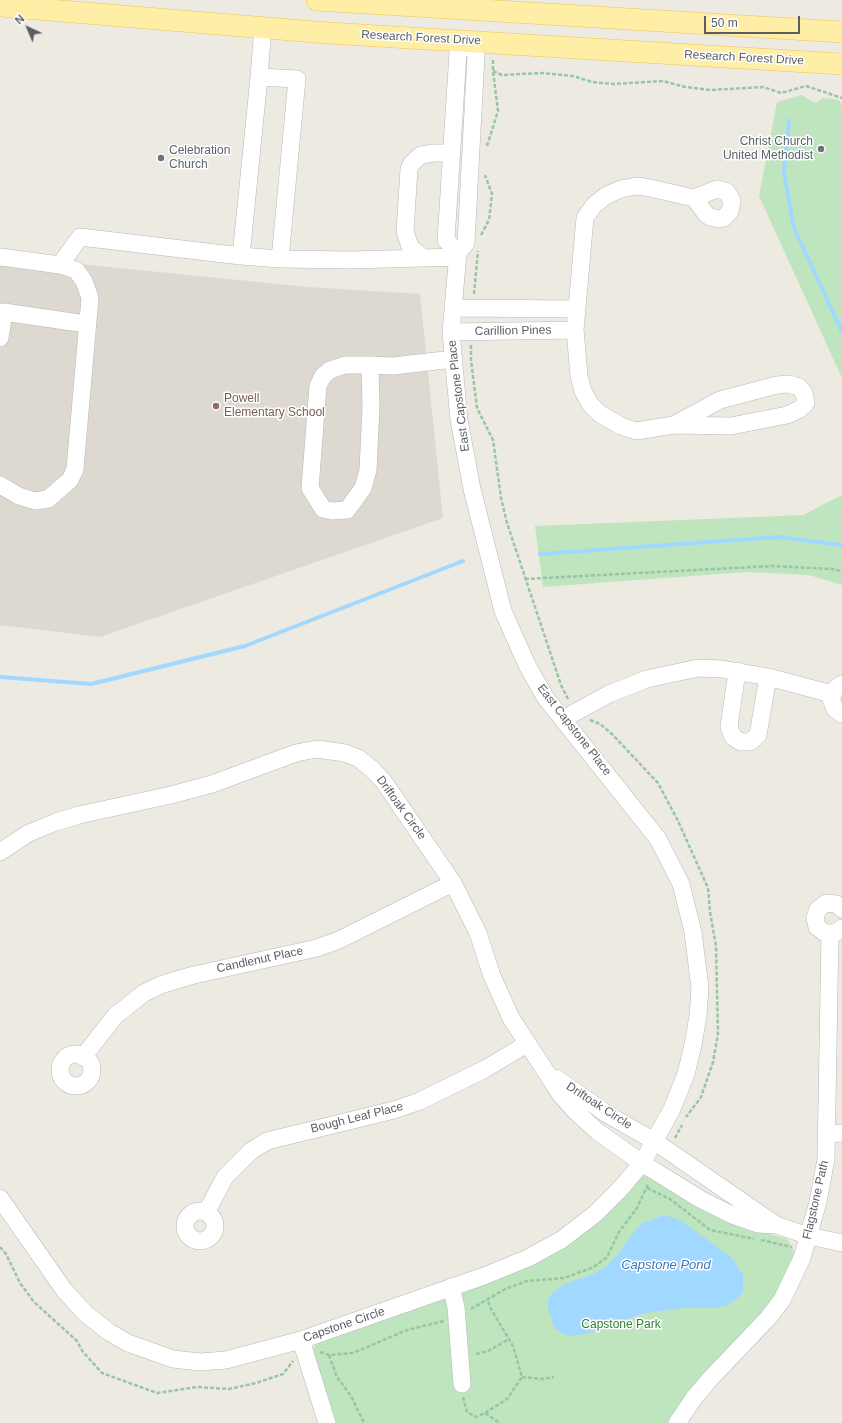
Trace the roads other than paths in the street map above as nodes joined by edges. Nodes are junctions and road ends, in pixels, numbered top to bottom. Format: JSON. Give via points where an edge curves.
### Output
{"nodes":[{"id":1,"x":317,"y":0,"type":"edge"},
{"id":2,"x":0,"y":6,"type":"edge"},
{"id":3,"x":470,"y":9,"type":"junction"},
{"id":4,"x":263,"y":27,"type":"junction"},
{"id":5,"x":842,"y":32,"type":"edge"},
{"id":6,"x":469,"y":41,"type":"junction"},
{"id":7,"x":842,"y":64,"type":"edge"},
{"id":8,"x":259,"y":77,"type":"junction"},
{"id":9,"x":451,"y":153,"type":"junction"},
{"id":10,"x":694,"y":198,"type":"dead end"},
{"id":11,"x":458,"y":255,"type":"junction"},
{"id":12,"x":241,"y":256,"type":"junction"},
{"id":13,"x":0,"y":257,"type":"edge"},
{"id":14,"x":280,"y":258,"type":"junction"},
{"id":15,"x":423,"y":258,"type":"junction"},
{"id":16,"x":60,"y":265,"type":"junction"},
{"id":17,"x":453,"y":308,"type":"junction"},
{"id":18,"x":577,"y":309,"type":"junction"},
{"id":19,"x":86,"y":324,"type":"junction"},
{"id":20,"x":575,"y":330,"type":"junction"},
{"id":21,"x":451,"y":332,"type":"junction"},
{"id":22,"x":0,"y":338,"type":"edge"},
{"id":23,"x":454,"y":360,"type":"junction"},
{"id":24,"x":370,"y":365,"type":"junction"},
{"id":25,"x":674,"y":425,"type":"junction"},
{"id":26,"x":0,"y":485,"type":"edge"},
{"id":27,"x":737,"y":671,"type":"junction"},
{"id":28,"x":768,"y":677,"type":"junction"},
{"id":29,"x":837,"y":689,"type":"edge"},
{"id":30,"x":842,"y":714,"type":"edge"},
{"id":31,"x":570,"y":716,"type":"junction"},
{"id":32,"x":0,"y":852,"type":"edge"},
{"id":33,"x":453,"y":883,"type":"junction"},
{"id":34,"x":842,"y":909,"type":"edge"},
{"id":35,"x":836,"y":931,"type":"edge"},
{"id":36,"x":526,"y":1044,"type":"junction"},
{"id":37,"x":83,"y":1056,"type":"dead end"},
{"id":38,"x":545,"y":1070,"type":"junction"},
{"id":39,"x":834,"y":1098,"type":"edge"},
{"id":40,"x":834,"y":1133,"type":"edge"},
{"id":41,"x":661,"y":1146,"type":"junction"},
{"id":42,"x":648,"y":1167,"type":"junction"},
{"id":43,"x":0,"y":1198,"type":"edge"},
{"id":44,"x":207,"y":1211,"type":"dead end"},
{"id":45,"x":776,"y":1225,"type":"junction"},
{"id":46,"x":809,"y":1236,"type":"junction"},
{"id":47,"x":842,"y":1243,"type":"edge"},
{"id":48,"x":451,"y":1287,"type":"junction"},
{"id":49,"x":304,"y":1347,"type":"junction"},
{"id":50,"x":462,"y":1384,"type":"road end"},
{"id":51,"x":328,"y":1423,"type":"edge"},
{"id":52,"x":677,"y":1423,"type":"edge"}],
"edges":[{"from":1,"to":3,"type":"main road"},
{"from":2,"to":4,"type":"main road","name":"Research Forest Drive"},
{"from":3,"to":5,"type":"main road"},
{"from":3,"to":6,"type":"main road"},
{"from":4,"to":6,"type":"main road","name":"Research Forest Drive"},
{"from":4,"to":8,"type":"street"},
{"from":6,"to":7,"type":"main road","name":"Research Forest Drive"},
{"from":6,"to":9,"type":"street","via":[[458,53]]},
{"from":6,"to":11,"type":"street","name":"East Capstone Place","via":[[476,55],[466,243]]},
{"from":8,"to":12,"type":"street"},
{"from":8,"to":14,"type":"street","via":[[297,79]]},
{"from":9,"to":11,"type":"street","via":[[446,240]]},
{"from":9,"to":15,"type":"street","via":[[421,156],[409,169],[405,231],[410,247]]},
{"from":10,"to":18,"type":"street","via":[[637,186],[607,195],[594,205],[585,218]]},
{"from":11,"to":15,"type":"street"},
{"from":11,"to":17,"type":"street","name":"East Capstone Place"},
{"from":12,"to":14,"type":"street"},
{"from":12,"to":16,"type":"street","via":[[80,237]]},
{"from":13,"to":16,"type":"street"},
{"from":14,"to":15,"type":"street"},
{"from":16,"to":19,"type":"street","via":[[76,270],[84,281],[90,298]]},
{"from":17,"to":18,"type":"street","name":"Carillion Pines"},
{"from":17,"to":21,"type":"street","name":"East Capstone Place"},
{"from":18,"to":20,"type":"street"},
{"from":19,"to":22,"type":"street","via":[[4,312]]},
{"from":19,"to":26,"type":"street","via":[[75,469],[70,480],[48,500],[35,501]]},
{"from":20,"to":21,"type":"street","name":"Carillion Pines"},
{"from":20,"to":25,"type":"street","via":[[579,376],[583,391],[590,404],[600,414],[636,431]]},
{"from":21,"to":23,"type":"street","name":"East Capstone Place"},
{"from":23,"to":24,"type":"street","via":[[393,366]]},
{"from":23,"to":31,"type":"street","name":"East Capstone Place","via":[[459,420],[472,489],[503,611],[527,665],[545,697]]},
{"from":24,"to":24,"type":"street","via":[[345,365],[330,370],[318,386],[310,488],[323,509],[347,510],[363,488],[368,470]]},
{"from":25,"to":25,"type":"street","via":[[731,426],[787,415],[806,403],[804,392],[799,387],[789,384],[757,390],[720,400]]},
{"from":27,"to":28,"type":"street"},
{"from":27,"to":28,"type":"street","via":[[729,727],[733,737],[741,742],[750,742],[758,735]]},
{"from":27,"to":31,"type":"street","via":[[698,668],[646,679],[609,694]]},
{"from":28,"to":29,"type":"street"},
{"from":29,"to":30,"type":"street","via":[[832,704]]},
{"from":31,"to":41,"type":"street","name":"East Capstone Place","via":[[658,839],[681,884],[693,932],[700,988],[698,1016],[686,1074]]},
{"from":32,"to":33,"type":"street","name":"Driftoak Circle","via":[[29,833],[56,822],[212,784],[296,753],[318,748],[358,758],[372,769],[419,830]]},
{"from":33,"to":36,"type":"street","name":"Driftoak Circle","via":[[478,933],[501,998]]},
{"from":33,"to":37,"type":"street","name":"Candlenut Place","via":[[339,940],[309,950],[163,984],[144,993],[115,1016]]},
{"from":34,"to":35,"type":"street","name":"Flagstone Path","via":[[836,904],[826,903],[816,913],[815,922],[821,931]]},
{"from":35,"to":39,"type":"street","name":"Flagstone Path"},
{"from":36,"to":38,"type":"street","name":"Driftoak Circle"},
{"from":36,"to":44,"type":"street","name":"Bough Leaf Place","via":[[485,1069],[420,1101],[394,1110],[267,1141],[251,1150],[225,1177]]},
{"from":38,"to":41,"type":"street","name":"Driftoak Circle","via":[[607,1114]]},
{"from":38,"to":42,"type":"street","name":"Driftoak Circle","via":[[574,1110],[598,1132]]},
{"from":39,"to":40,"type":"street","name":"Flagstone Path"},
{"from":40,"to":46,"type":"street","name":"Flagstone Path"},
{"from":41,"to":42,"type":"street","name":"Capstone Circle"},
{"from":41,"to":45,"type":"street","name":"Driftoak Circle"},
{"from":42,"to":45,"type":"street","name":"Driftoak Circle","via":[[700,1200],[732,1215],[758,1224]]},
{"from":42,"to":48,"type":"street","name":"Capstone Circle","via":[[562,1240],[521,1261]]},
{"from":43,"to":49,"type":"street","name":"Capstone Circle","via":[[64,1290],[86,1314],[128,1343],[173,1359],[200,1362]]},
{"from":45,"to":46,"type":"street"},
{"from":46,"to":47,"type":"street"},
{"from":46,"to":52,"type":"street","name":"Flagstone Path","via":[[802,1258],[782,1300],[698,1393]]},
{"from":48,"to":49,"type":"street","name":"Capstone Circle"},
{"from":48,"to":50,"type":"street","via":[[457,1316]]},
{"from":49,"to":51,"type":"street"}]}
